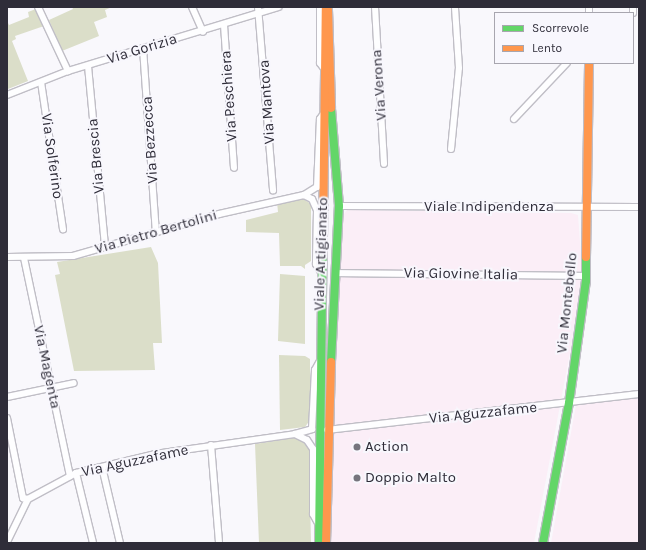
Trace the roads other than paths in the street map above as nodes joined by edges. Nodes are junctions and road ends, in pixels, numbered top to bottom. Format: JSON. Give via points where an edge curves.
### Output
{"nodes":[{"id":1,"x":38,"y":7,"type":"edge"},
{"id":2,"x":192,"y":7,"type":"edge"},
{"id":3,"x":278,"y":7,"type":"edge"},
{"id":4,"x":320,"y":7,"type":"edge"},
{"id":5,"x":326,"y":7,"type":"edge"},
{"id":6,"x":375,"y":7,"type":"edge"},
{"id":7,"x":455,"y":7,"type":"edge"},
{"id":8,"x":259,"y":10,"type":"edge"},
{"id":9,"x":224,"y":25,"type":"junction"},
{"id":10,"x":203,"y":32,"type":"junction"},
{"id":11,"x":143,"y":48,"type":"junction"},
{"id":12,"x":566,"y":64,"type":"edge"},
{"id":13,"x":589,"y":64,"type":"edge"},
{"id":14,"x":88,"y":66,"type":"junction"},
{"id":15,"x":68,"y":71,"type":"junction"},
{"id":16,"x":326,"y":71,"type":"junction"},
{"id":17,"x":41,"y":82,"type":"junction"},
{"id":18,"x":7,"y":95,"type":"edge"},
{"id":19,"x":325,"y":112,"type":"junction"},
{"id":20,"x":514,"y":119,"type":"dead end"},
{"id":21,"x":452,"y":149,"type":"dead end"},
{"id":22,"x":384,"y":164,"type":"dead end"},
{"id":23,"x":234,"y":168,"type":"dead end"},
{"id":24,"x":273,"y":190,"type":"dead end"},
{"id":25,"x":304,"y":195,"type":"junction"},
{"id":26,"x":339,"y":206,"type":"junction"},
{"id":27,"x":587,"y":207,"type":"junction"},
{"id":28,"x":639,"y":207,"type":"edge"},
{"id":29,"x":63,"y":229,"type":"dead end"},
{"id":30,"x":156,"y":232,"type":"junction"},
{"id":31,"x":105,"y":246,"type":"junction"},
{"id":32,"x":7,"y":257,"type":"edge"},
{"id":33,"x":24,"y":258,"type":"junction"},
{"id":34,"x":335,"y":273,"type":"junction"},
{"id":35,"x":323,"y":275,"type":"junction"},
{"id":36,"x":586,"y":276,"type":"junction"},
{"id":37,"x":321,"y":359,"type":"junction"},
{"id":38,"x":74,"y":383,"type":"dead end"},
{"id":39,"x":52,"y":387,"type":"junction"},
{"id":40,"x":639,"y":394,"type":"edge"},
{"id":41,"x":7,"y":397,"type":"edge"},
{"id":42,"x":569,"y":403,"type":"junction"},
{"id":43,"x":7,"y":418,"type":"edge"},
{"id":44,"x":323,"y":430,"type":"junction"},
{"id":45,"x":295,"y":434,"type":"junction"},
{"id":46,"x":211,"y":445,"type":"junction"},
{"id":47,"x":102,"y":467,"type":"junction"},
{"id":48,"x":73,"y":474,"type":"junction"},
{"id":49,"x":28,"y":500,"type":"junction"},
{"id":50,"x":319,"y":524,"type":"junction"},
{"id":51,"x":7,"y":542,"type":"edge"},
{"id":52,"x":93,"y":543,"type":"edge"},
{"id":53,"x":120,"y":543,"type":"edge"},
{"id":54,"x":219,"y":543,"type":"edge"},
{"id":55,"x":319,"y":543,"type":"edge"},
{"id":56,"x":326,"y":543,"type":"edge"},
{"id":57,"x":543,"y":543,"type":"edge"}],
"edges":[{"from":1,"to":15,"type":"street"},
{"from":2,"to":10,"type":"street"},
{"from":3,"to":8,"type":"street","name":"Via Gorizia"},
{"from":4,"to":16,"type":"street","via":[[320,63]]},
{"from":5,"to":16,"type":"street","name":"Viale Artigianato"},
{"from":5,"to":26,"type":"street","name":"Viale Artigianato","via":[[330,19],[331,132]]},
{"from":6,"to":22,"type":"street","name":"Via Verona"},
{"from":7,"to":21,"type":"street","via":[[459,68]]},
{"from":8,"to":9,"type":"street","name":"Via Gorizia"},
{"from":8,"to":24,"type":"street","name":"Via Mantova"},
{"from":9,"to":10,"type":"street","name":"Via Gorizia"},
{"from":9,"to":23,"type":"street","name":"Via Peschiera"},
{"from":10,"to":11,"type":"street","name":"Via Gorizia"},
{"from":11,"to":14,"type":"street","name":"Via Gorizia"},
{"from":11,"to":30,"type":"street","name":"Via Bezzecca"},
{"from":12,"to":20,"type":"street"},
{"from":13,"to":27,"type":"street","name":"Via Montebello"},
{"from":14,"to":15,"type":"street","name":"Via Gorizia"},
{"from":14,"to":31,"type":"street","name":"Via Brescia"},
{"from":15,"to":17,"type":"street","name":"Via Gorizia"},
{"from":16,"to":19,"type":"street","name":"Viale Artigianato"},
{"from":17,"to":18,"type":"street","name":"Via Gorizia"},
{"from":17,"to":29,"type":"street","name":"Via Solferino"},
{"from":19,"to":25,"type":"street","via":[[320,119],[317,187]]},
{"from":19,"to":35,"type":"street","name":"Viale Artigianato"},
{"from":25,"to":30,"type":"street","name":"Via Pietro Bertolini"},
{"from":25,"to":35,"type":"street","via":[[312,199],[317,210],[316,264]]},
{"from":26,"to":27,"type":"street","name":"Viale Indipendenza"},
{"from":26,"to":34,"type":"street","name":"Viale Artigianato"},
{"from":27,"to":28,"type":"street","name":"Viale Indipendenza"},
{"from":27,"to":36,"type":"street","name":"Via Montebello"},
{"from":30,"to":31,"type":"street","name":"Via Pietro Bertolini"},
{"from":31,"to":33,"type":"street","name":"Via Pietro Bertolini","via":[[72,256]]},
{"from":32,"to":33,"type":"street","name":"Via Pietro Bertolini"},
{"from":33,"to":39,"type":"street","name":"Via Magenta"},
{"from":34,"to":36,"type":"street","name":"Via Giovine Italia"},
{"from":34,"to":44,"type":"street","name":"Viale Artigianato"},
{"from":35,"to":37,"type":"street","name":"Viale Artigianato"},
{"from":36,"to":42,"type":"street","name":"Via Montebello"},
{"from":37,"to":44,"type":"street","name":"Viale Artigianato"},
{"from":37,"to":45,"type":"street","name":"Via Aguzzafame","via":[[315,370],[314,427]]},
{"from":38,"to":39,"type":"street"},
{"from":39,"to":41,"type":"street"},
{"from":39,"to":48,"type":"street","name":"Via Magenta"},
{"from":40,"to":42,"type":"street","name":"Via Aguzzafame"},
{"from":42,"to":44,"type":"street","name":"Via Aguzzafame"},
{"from":42,"to":57,"type":"street","name":"Via Montebello"},
{"from":43,"to":49,"type":"street","via":[[23,498]]},
{"from":44,"to":50,"type":"street"},
{"from":44,"to":56,"type":"street"},
{"from":45,"to":46,"type":"street","name":"Via Aguzzafame"},
{"from":45,"to":50,"type":"street","via":[[307,440],[312,446],[313,514]]},
{"from":46,"to":47,"type":"street","name":"Via Aguzzafame","via":[[155,454]]},
{"from":46,"to":54,"type":"street"},
{"from":47,"to":48,"type":"street","name":"Via Aguzzafame"},
{"from":47,"to":53,"type":"street"},
{"from":48,"to":49,"type":"street","name":"Via Aguzzafame"},
{"from":48,"to":52,"type":"street","name":"Via Magenta"},
{"from":49,"to":51,"type":"street"},
{"from":50,"to":55,"type":"street"}]}
